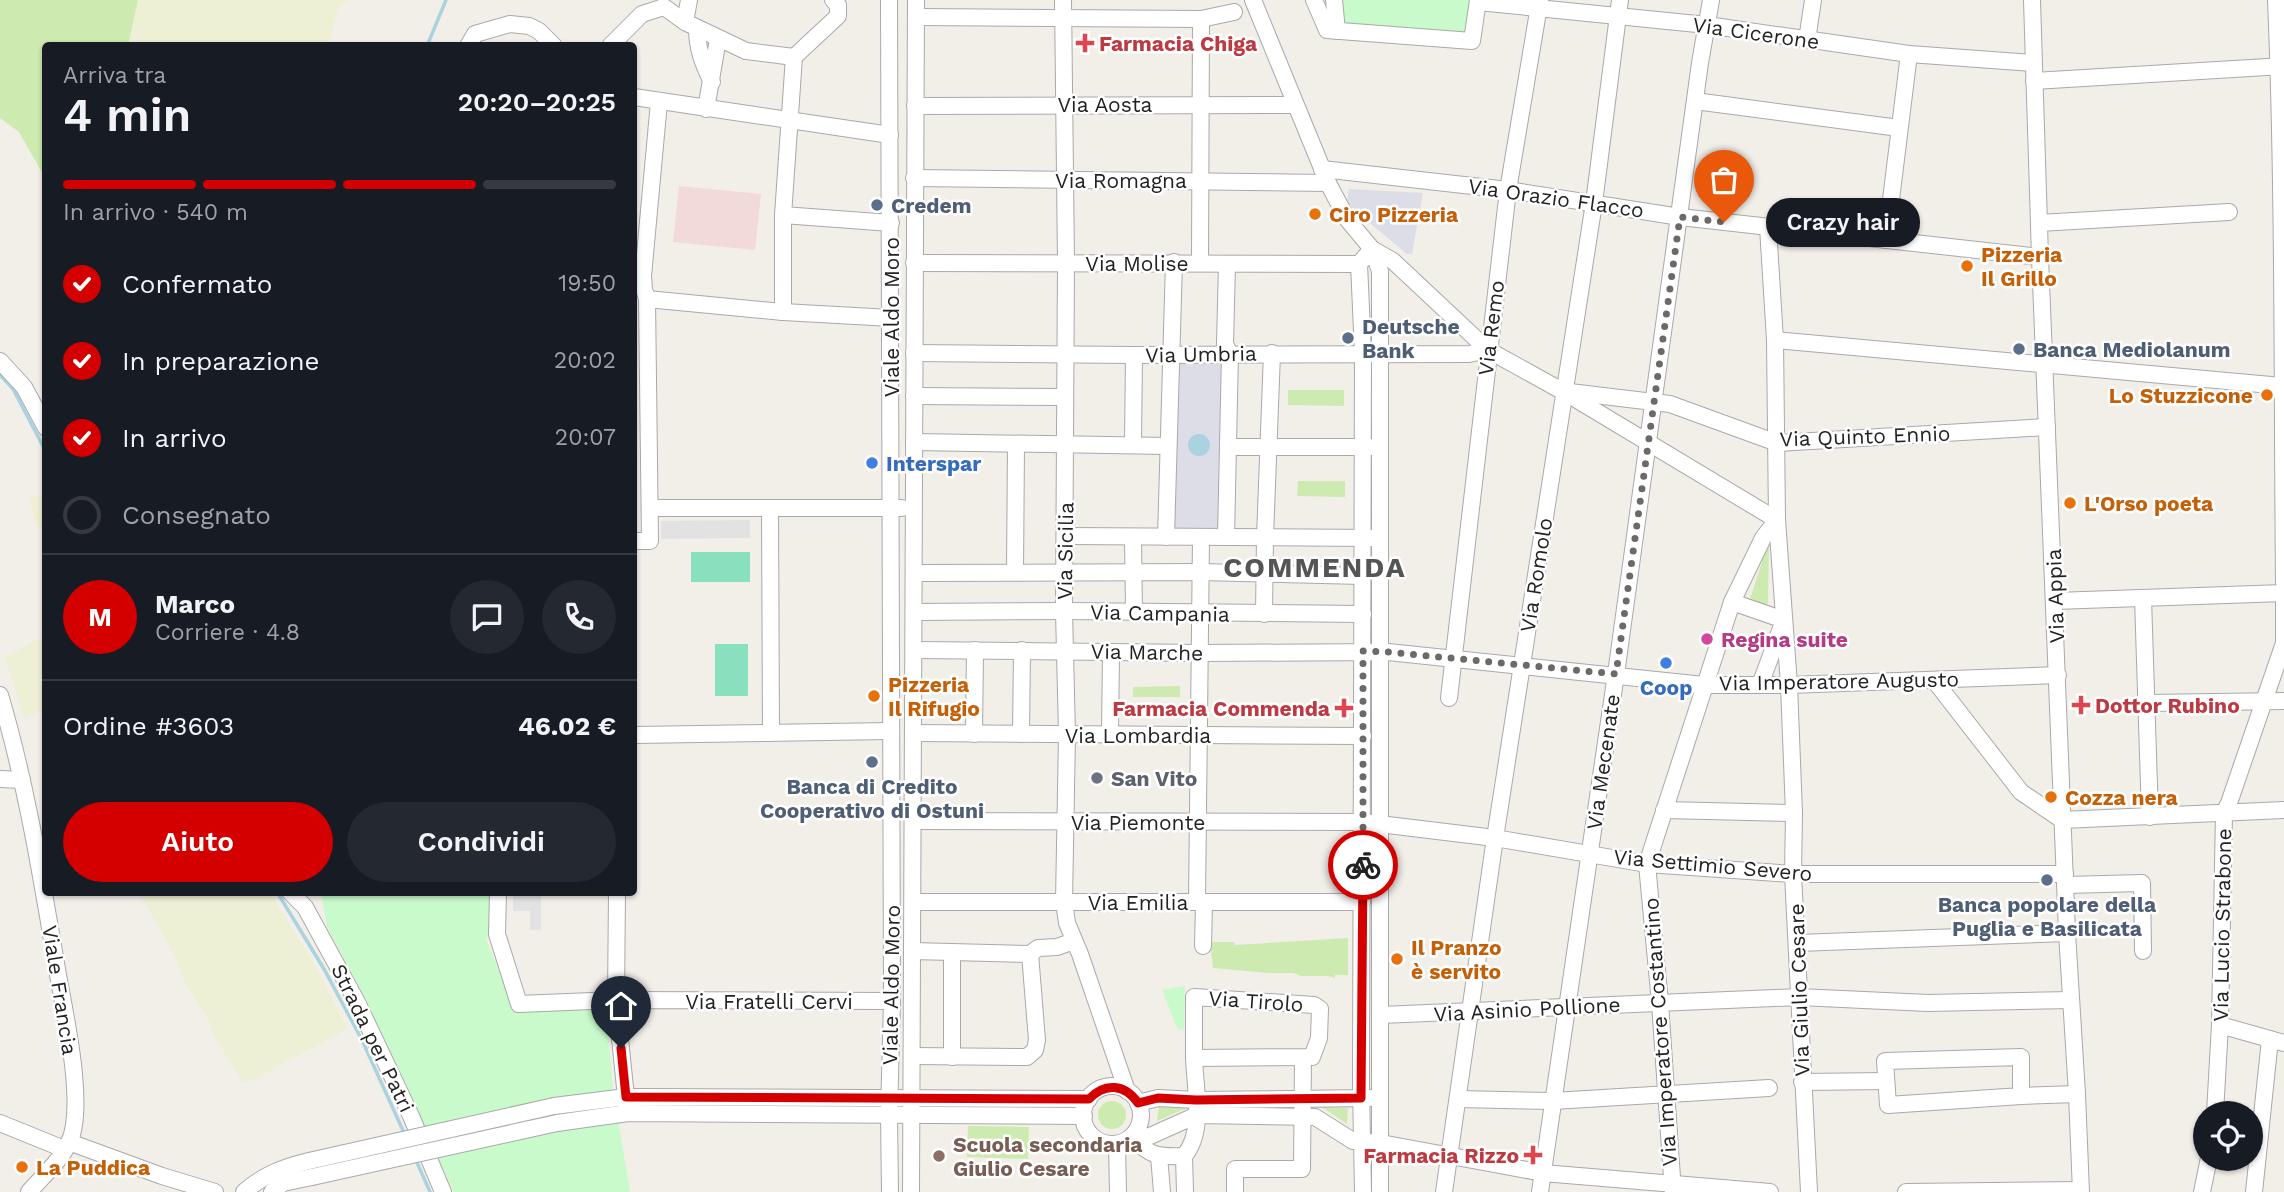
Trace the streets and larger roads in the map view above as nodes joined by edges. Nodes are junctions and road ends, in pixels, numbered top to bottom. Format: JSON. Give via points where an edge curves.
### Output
{"nodes":[{"id":1,"x":689,"y":0,"type":"edge"},
{"id":2,"x":833,"y":0,"type":"edge"},
{"id":3,"x":889,"y":0,"type":"edge"},
{"id":4,"x":916,"y":0,"type":"edge"},
{"id":5,"x":1063,"y":0,"type":"edge"},
{"id":6,"x":1213,"y":0,"type":"edge"},
{"id":7,"x":1253,"y":0,"type":"edge"},
{"id":8,"x":1314,"y":0,"type":"edge"},
{"id":9,"x":1334,"y":0,"type":"edge"},
{"id":10,"x":1711,"y":0,"type":"edge"},
{"id":11,"x":1813,"y":0,"type":"edge"},
{"id":12,"x":2032,"y":0,"type":"edge"},
{"id":13,"x":2276,"y":0,"type":"edge"},
{"id":14,"x":1478,"y":1,"type":"edge"},
{"id":15,"x":665,"y":4,"type":"edge"},
{"id":16,"x":1540,"y":4,"type":"edge"},
{"id":17,"x":1619,"y":8,"type":"edge"},
{"id":18,"x":1234,"y":12,"type":"junction"},
{"id":19,"x":916,"y":17,"type":"junction"},
{"id":20,"x":1259,"y":17,"type":"junction"},
{"id":21,"x":1063,"y":18,"type":"junction"},
{"id":22,"x":1201,"y":19,"type":"junction"},
{"id":23,"x":691,"y":25,"type":"junction"},
{"id":24,"x":1707,"y":25,"type":"junction"},
{"id":25,"x":1337,"y":31,"type":"junction"},
{"id":26,"x":718,"y":38,"type":"junction"},
{"id":27,"x":1807,"y":40,"type":"junction"},
{"id":28,"x":470,"y":42,"type":"edge"},
{"id":29,"x":550,"y":42,"type":"edge"},
{"id":30,"x":614,"y":42,"type":"edge"},
{"id":31,"x":1909,"y":54,"type":"junction"},
{"id":32,"x":794,"y":57,"type":"junction"},
{"id":33,"x":2033,"y":63,"type":"junction"},
{"id":34,"x":2282,"y":66,"type":"edge"},
{"id":35,"x":2034,"y":81,"type":"junction"},
{"id":36,"x":712,"y":82,"type":"junction"},
{"id":37,"x":637,"y":98,"type":"edge"},
{"id":38,"x":1695,"y":101,"type":"junction"},
{"id":39,"x":659,"y":102,"type":"junction"},
{"id":40,"x":1065,"y":104,"type":"junction"},
{"id":41,"x":1202,"y":105,"type":"junction"},
{"id":42,"x":1295,"y":105,"type":"junction"},
{"id":43,"x":915,"y":106,"type":"junction"},
{"id":44,"x":706,"y":109,"type":"junction"},
{"id":45,"x":788,"y":120,"type":"junction"},
{"id":46,"x":1899,"y":128,"type":"junction"},
{"id":47,"x":890,"y":135,"type":"junction"},
{"id":48,"x":1325,"y":176,"type":"junction"},
{"id":49,"x":914,"y":178,"type":"junction"},
{"id":50,"x":1065,"y":180,"type":"junction"},
{"id":51,"x":1202,"y":181,"type":"junction"},
{"id":52,"x":1508,"y":190,"type":"junction"},
{"id":53,"x":1594,"y":202,"type":"junction"},
{"id":54,"x":2229,"y":212,"type":"dead end"},
{"id":55,"x":783,"y":215,"type":"junction"},
{"id":56,"x":1680,"y":217,"type":"junction"},
{"id":57,"x":891,"y":223,"type":"junction"},
{"id":58,"x":2039,"y":223,"type":"junction"},
{"id":59,"x":1768,"y":227,"type":"junction"},
{"id":60,"x":1885,"y":240,"type":"junction"},
{"id":61,"x":1372,"y":249,"type":"junction"},
{"id":62,"x":2040,"y":257,"type":"junction"},
{"id":63,"x":1066,"y":262,"type":"junction"},
{"id":64,"x":1174,"y":262,"type":"junction"},
{"id":65,"x":914,"y":263,"type":"junction"},
{"id":66,"x":1200,"y":263,"type":"junction"},
{"id":67,"x":1227,"y":264,"type":"junction"},
{"id":68,"x":1359,"y":264,"type":"junction"},
{"id":69,"x":2284,"y":288,"type":"edge"},
{"id":70,"x":647,"y":299,"type":"junction"},
{"id":71,"x":783,"y":312,"type":"junction"},
{"id":72,"x":891,"y":318,"type":"junction"},
{"id":73,"x":1775,"y":340,"type":"junction"},
{"id":74,"x":1488,"y":350,"type":"junction"},
{"id":75,"x":914,"y":352,"type":"junction"},
{"id":76,"x":1066,"y":353,"type":"junction"},
{"id":77,"x":1371,"y":353,"type":"junction"},
{"id":78,"x":1230,"y":354,"type":"junction"},
{"id":79,"x":1272,"y":354,"type":"junction"},
{"id":80,"x":1134,"y":355,"type":"junction"},
{"id":81,"x":1171,"y":355,"type":"junction"},
{"id":82,"x":0,"y":361,"type":"edge"},
{"id":83,"x":2044,"y":363,"type":"junction"},
{"id":84,"x":2282,"y":386,"type":"edge"},
{"id":85,"x":1564,"y":392,"type":"junction"},
{"id":86,"x":914,"y":396,"type":"junction"},
{"id":87,"x":1065,"y":397,"type":"junction"},
{"id":88,"x":1654,"y":401,"type":"junction"},
{"id":89,"x":42,"y":421,"type":"edge"},
{"id":90,"x":2047,"y":427,"type":"junction"},
{"id":91,"x":914,"y":442,"type":"junction"},
{"id":92,"x":1648,"y":443,"type":"junction"},
{"id":93,"x":1777,"y":443,"type":"junction"},
{"id":94,"x":1016,"y":444,"type":"junction"},
{"id":95,"x":1065,"y":444,"type":"junction"},
{"id":96,"x":1133,"y":444,"type":"junction"},
{"id":97,"x":1168,"y":446,"type":"junction"},
{"id":98,"x":1229,"y":447,"type":"junction"},
{"id":99,"x":1269,"y":447,"type":"junction"},
{"id":100,"x":1370,"y":447,"type":"junction"},
{"id":101,"x":2283,"y":458,"type":"edge"},
{"id":102,"x":651,"y":508,"type":"junction"},
{"id":103,"x":770,"y":508,"type":"junction"},
{"id":104,"x":891,"y":508,"type":"junction"},
{"id":105,"x":915,"y":508,"type":"junction"},
{"id":106,"x":1777,"y":520,"type":"junction"},
{"id":107,"x":1065,"y":536,"type":"junction"},
{"id":108,"x":1133,"y":537,"type":"junction"},
{"id":109,"x":1166,"y":537,"type":"junction"},
{"id":110,"x":1201,"y":537,"type":"junction"},
{"id":111,"x":1226,"y":537,"type":"junction"},
{"id":112,"x":1265,"y":537,"type":"junction"},
{"id":113,"x":1371,"y":538,"type":"junction"},
{"id":114,"x":642,"y":541,"type":"edge"},
{"id":115,"x":1015,"y":572,"type":"junction"},
{"id":116,"x":1064,"y":572,"type":"junction"},
{"id":117,"x":1132,"y":572,"type":"junction"},
{"id":118,"x":1200,"y":572,"type":"junction"},
{"id":119,"x":915,"y":573,"type":"junction"},
{"id":120,"x":1264,"y":573,"type":"junction"},
{"id":121,"x":1363,"y":576,"type":"junction"},
{"id":122,"x":2284,"y":583,"type":"edge"},
{"id":123,"x":2284,"y":593,"type":"edge"},
{"id":124,"x":2143,"y":597,"type":"junction"},
{"id":125,"x":2284,"y":600,"type":"edge"},
{"id":126,"x":2055,"y":601,"type":"junction"},
{"id":127,"x":1732,"y":602,"type":"junction"},
{"id":128,"x":1064,"y":611,"type":"junction"},
{"id":129,"x":914,"y":612,"type":"junction"},
{"id":130,"x":1134,"y":612,"type":"junction"},
{"id":131,"x":1199,"y":613,"type":"junction"},
{"id":132,"x":1264,"y":614,"type":"junction"},
{"id":133,"x":1363,"y":614,"type":"junction"},
{"id":134,"x":1784,"y":620,"type":"junction"},
{"id":135,"x":2284,"y":643,"type":"edge"},
{"id":136,"x":914,"y":650,"type":"junction"},
{"id":137,"x":975,"y":650,"type":"junction"},
{"id":138,"x":1022,"y":650,"type":"junction"},
{"id":139,"x":1065,"y":651,"type":"junction"},
{"id":140,"x":1372,"y":651,"type":"junction"},
{"id":141,"x":1111,"y":652,"type":"junction"},
{"id":142,"x":1200,"y":653,"type":"junction"},
{"id":143,"x":1454,"y":659,"type":"junction"},
{"id":144,"x":2284,"y":664,"type":"edge"},
{"id":145,"x":1522,"y":665,"type":"junction"},
{"id":146,"x":1616,"y":674,"type":"junction"},
{"id":147,"x":2057,"y":675,"type":"junction"},
{"id":148,"x":1934,"y":680,"type":"junction"},
{"id":149,"x":1704,"y":685,"type":"junction"},
{"id":150,"x":1760,"y":685,"type":"junction"},
{"id":151,"x":1788,"y":685,"type":"junction"},
{"id":152,"x":0,"y":695,"type":"edge"},
{"id":153,"x":1449,"y":698,"type":"dead end"},
{"id":154,"x":2262,"y":701,"type":"junction"},
{"id":155,"x":2284,"y":701,"type":"edge"},
{"id":156,"x":2146,"y":703,"type":"junction"},
{"id":157,"x":891,"y":731,"type":"junction"},
{"id":158,"x":771,"y":733,"type":"junction"},
{"id":159,"x":914,"y":733,"type":"junction"},
{"id":160,"x":974,"y":734,"type":"junction"},
{"id":161,"x":1021,"y":734,"type":"junction"},
{"id":162,"x":1066,"y":734,"type":"junction"},
{"id":163,"x":1110,"y":734,"type":"junction"},
{"id":164,"x":637,"y":735,"type":"edge"},
{"id":165,"x":1199,"y":735,"type":"junction"},
{"id":166,"x":1363,"y":736,"type":"junction"},
{"id":167,"x":891,"y":778,"type":"junction"},
{"id":168,"x":914,"y":778,"type":"junction"},
{"id":169,"x":0,"y":779,"type":"edge"},
{"id":170,"x":22,"y":780,"type":"junction"},
{"id":171,"x":1664,"y":810,"type":"junction"},
{"id":172,"x":2284,"y":810,"type":"edge"},
{"id":173,"x":1794,"y":813,"type":"junction"},
{"id":174,"x":2224,"y":813,"type":"junction"},
{"id":175,"x":2150,"y":817,"type":"junction"},
{"id":176,"x":2062,"y":820,"type":"junction"},
{"id":177,"x":913,"y":821,"type":"junction"},
{"id":178,"x":1066,"y":822,"type":"junction"},
{"id":179,"x":1198,"y":822,"type":"junction"},
{"id":180,"x":1363,"y":822,"type":"junction"},
{"id":181,"x":1380,"y":825,"type":"junction"},
{"id":182,"x":1496,"y":838,"type":"junction"},
{"id":183,"x":1590,"y":854,"type":"junction"},
{"id":184,"x":1647,"y":864,"type":"junction"},
{"id":185,"x":1793,"y":874,"type":"junction"},
{"id":186,"x":42,"y":879,"type":"edge"},
{"id":187,"x":2065,"y":880,"type":"junction"},
{"id":188,"x":45,"y":896,"type":"edge"},
{"id":189,"x":294,"y":896,"type":"edge"},
{"id":190,"x":498,"y":896,"type":"edge"},
{"id":191,"x":617,"y":896,"type":"edge"},
{"id":192,"x":913,"y":902,"type":"junction"},
{"id":193,"x":1065,"y":902,"type":"junction"},
{"id":194,"x":1201,"y":902,"type":"junction"},
{"id":195,"x":1362,"y":902,"type":"junction"},
{"id":196,"x":2067,"y":933,"type":"junction"},
{"id":197,"x":1074,"y":941,"type":"junction"},
{"id":198,"x":1798,"y":943,"type":"junction"},
{"id":199,"x":1203,"y":946,"type":"dead end"},
{"id":200,"x":913,"y":951,"type":"junction"},
{"id":201,"x":2143,"y":951,"type":"dead end"},
{"id":202,"x":952,"y":953,"type":"junction"},
{"id":203,"x":1030,"y":954,"type":"junction"},
{"id":204,"x":1799,"y":997,"type":"junction"},
{"id":205,"x":616,"y":1000,"type":"junction"},
{"id":206,"x":2071,"y":1000,"type":"junction"},
{"id":207,"x":892,"y":1001,"type":"junction"},
{"id":208,"x":1660,"y":1003,"type":"junction"},
{"id":209,"x":1567,"y":1007,"type":"junction"},
{"id":210,"x":1471,"y":1012,"type":"junction"},
{"id":211,"x":1381,"y":1015,"type":"junction"},
{"id":212,"x":2220,"y":1025,"type":"junction"},
{"id":213,"x":2277,"y":1041,"type":"edge"},
{"id":214,"x":913,"y":1056,"type":"junction"},
{"id":215,"x":952,"y":1057,"type":"junction"},
{"id":216,"x":1194,"y":1058,"type":"junction"},
{"id":217,"x":1303,"y":1058,"type":"junction"},
{"id":218,"x":1886,"y":1081,"type":"junction"},
{"id":219,"x":1802,"y":1082,"type":"junction"},
{"id":220,"x":1769,"y":1088,"type":"dead end"},
{"id":221,"x":1667,"y":1094,"type":"junction"},
{"id":222,"x":2077,"y":1094,"type":"junction"},
{"id":223,"x":2021,"y":1096,"type":"junction"},
{"id":224,"x":1133,"y":1097,"type":"junction"},
{"id":225,"x":1303,"y":1098,"type":"junction"},
{"id":226,"x":1361,"y":1098,"type":"junction"},
{"id":227,"x":1380,"y":1098,"type":"junction"},
{"id":228,"x":1089,"y":1099,"type":"junction"},
{"id":229,"x":1458,"y":1100,"type":"junction"},
{"id":230,"x":1553,"y":1101,"type":"junction"},
{"id":231,"x":2215,"y":1101,"type":"edge"},
{"id":232,"x":627,"y":1105,"type":"junction"},
{"id":233,"x":889,"y":1106,"type":"junction"},
{"id":234,"x":913,"y":1106,"type":"junction"},
{"id":235,"x":1196,"y":1108,"type":"junction"},
{"id":236,"x":1084,"y":1116,"type":"junction"},
{"id":237,"x":1304,"y":1116,"type":"junction"},
{"id":238,"x":0,"y":1123,"type":"edge"},
{"id":239,"x":1124,"y":1140,"type":"junction"},
{"id":240,"x":1363,"y":1141,"type":"junction"},
{"id":241,"x":1381,"y":1143,"type":"junction"},
{"id":242,"x":67,"y":1146,"type":"junction"},
{"id":243,"x":1450,"y":1155,"type":"junction"},
{"id":244,"x":1159,"y":1156,"type":"junction"},
{"id":245,"x":1184,"y":1156,"type":"junction"},
{"id":246,"x":311,"y":1169,"type":"junction"},
{"id":247,"x":2206,"y":1171,"type":"edge"},
{"id":248,"x":1543,"y":1172,"type":"junction"},
{"id":249,"x":162,"y":1176,"type":"junction"},
{"id":250,"x":1672,"y":1188,"type":"edge"},
{"id":251,"x":2080,"y":1191,"type":"edge"},
{"id":252,"x":29,"y":1192,"type":"edge"},
{"id":253,"x":188,"y":1192,"type":"edge"},
{"id":254,"x":217,"y":1192,"type":"edge"},
{"id":255,"x":242,"y":1192,"type":"edge"},
{"id":256,"x":272,"y":1192,"type":"edge"},
{"id":257,"x":443,"y":1192,"type":"edge"},
{"id":258,"x":890,"y":1192,"type":"edge"},
{"id":259,"x":911,"y":1192,"type":"edge"},
{"id":260,"x":1118,"y":1192,"type":"edge"},
{"id":261,"x":1162,"y":1192,"type":"edge"},
{"id":262,"x":1185,"y":1192,"type":"edge"},
{"id":263,"x":1235,"y":1192,"type":"edge"},
{"id":264,"x":1363,"y":1192,"type":"edge"},
{"id":265,"x":1380,"y":1192,"type":"edge"},
{"id":266,"x":1444,"y":1192,"type":"edge"},
{"id":267,"x":1540,"y":1192,"type":"edge"},
{"id":268,"x":1770,"y":1192,"type":"edge"},
{"id":269,"x":1809,"y":1192,"type":"edge"},
{"id":270,"x":1906,"y":1192,"type":"edge"},
{"id":271,"x":2202,"y":1192,"type":"edge"},
{"id":272,"x":2255,"y":1192,"type":"edge"}],
"edges":[{"from":1,"to":23,"type":"street"},
{"from":2,"to":32,"type":"street","via":[[838,16]]},
{"from":3,"to":47,"type":"street","name":"Viale Aldo Moro"},
{"from":4,"to":19,"type":"street","name":"Viale Aldo Moro"},
{"from":5,"to":21,"type":"street","name":"Via Sicilia"},
{"from":6,"to":18,"type":"street"},
{"from":7,"to":20,"type":"street"},
{"from":8,"to":25,"type":"street","via":[[1327,30]]},
{"from":9,"to":25,"type":"street"},
{"from":10,"to":24,"type":"street","name":"Via Mecenate"},
{"from":11,"to":27,"type":"street"},
{"from":12,"to":33,"type":"street","name":"Via Appia"},
{"from":13,"to":34,"type":"street"},
{"from":14,"to":16,"type":"street","name":"Via Cicerone"},
{"from":14,"to":25,"type":"street","via":[[1472,41]]},
{"from":15,"to":23,"type":"street"},
{"from":15,"to":30,"type":"street","via":[[642,13]]},
{"from":16,"to":17,"type":"street","name":"Via Cicerone"},
{"from":16,"to":52,"type":"street","name":"Via Remo"},
{"from":17,"to":24,"type":"street","name":"Via Cicerone"},
{"from":17,"to":53,"type":"street","name":"Via Romolo"},
{"from":18,"to":20,"type":"street"},
{"from":18,"to":22,"type":"street"},
{"from":19,"to":21,"type":"street"},
{"from":19,"to":43,"type":"street","name":"Viale Aldo Moro"},
{"from":20,"to":42,"type":"street"},
{"from":21,"to":22,"type":"street"},
{"from":21,"to":40,"type":"street","name":"Via Sicilia"},
{"from":22,"to":41,"type":"street"},
{"from":23,"to":26,"type":"street"},
{"from":23,"to":36,"type":"street"},
{"from":24,"to":27,"type":"street","name":"Via Cicerone"},
{"from":24,"to":38,"type":"street","name":"Via Mecenate"},
{"from":26,"to":32,"type":"street","via":[[746,51]]},
{"from":26,"to":36,"type":"street"},
{"from":27,"to":31,"type":"street","name":"Via Cicerone"},
{"from":28,"to":29,"type":"street","via":[[475,34],[510,24],[529,26]]},
{"from":31,"to":33,"type":"street","name":"Via Cicerone"},
{"from":31,"to":46,"type":"street"},
{"from":32,"to":45,"type":"street"},
{"from":33,"to":35,"type":"street","name":"Via Appia"},
{"from":34,"to":35,"type":"street"},
{"from":34,"to":69,"type":"street"},
{"from":35,"to":58,"type":"street","name":"Via Appia"},
{"from":36,"to":44,"type":"street"},
{"from":37,"to":39,"type":"street"},
{"from":38,"to":46,"type":"street"},
{"from":38,"to":56,"type":"street","name":"Via Mecenate"},
{"from":39,"to":44,"type":"street"},
{"from":39,"to":70,"type":"street","via":[[643,276]]},
{"from":40,"to":41,"type":"street","name":"Via Aosta"},
{"from":40,"to":43,"type":"street","name":"Via Aosta"},
{"from":40,"to":50,"type":"street","name":"Via Sicilia"},
{"from":41,"to":42,"type":"street","name":"Via Aosta"},
{"from":41,"to":51,"type":"street"},
{"from":42,"to":48,"type":"street"},
{"from":43,"to":49,"type":"street","name":"Viale Aldo Moro"},
{"from":44,"to":45,"type":"street"},
{"from":45,"to":47,"type":"street"},
{"from":45,"to":55,"type":"street"},
{"from":46,"to":60,"type":"street"},
{"from":47,"to":57,"type":"street","name":"Viale Aldo Moro"},
{"from":48,"to":51,"type":"street","name":"Via Romagna"},
{"from":48,"to":52,"type":"street","name":"Via Orazio Flacco"},
{"from":48,"to":61,"type":"street","via":[[1347,219]]},
{"from":49,"to":50,"type":"street","name":"Via Romagna"},
{"from":49,"to":65,"type":"street","name":"Viale Aldo Moro"},
{"from":50,"to":51,"type":"street","name":"Via Romagna"},
{"from":50,"to":63,"type":"street","name":"Via Sicilia"},
{"from":51,"to":66,"type":"street"},
{"from":52,"to":53,"type":"street","name":"Via Orazio Flacco"},
{"from":52,"to":74,"type":"street","name":"Via Remo"},
{"from":53,"to":56,"type":"street","name":"Via Orazio Flacco"},
{"from":53,"to":85,"type":"street","name":"Via Romolo"},
{"from":54,"to":58,"type":"street"},
{"from":55,"to":57,"type":"street"},
{"from":55,"to":71,"type":"street"},
{"from":56,"to":59,"type":"street","name":"Via Orazio Flacco"},
{"from":56,"to":88,"type":"street","name":"Via Mecenate"},
{"from":57,"to":72,"type":"street","name":"Viale Aldo Moro"},
{"from":58,"to":62,"type":"street","name":"Via Appia"},
{"from":59,"to":60,"type":"street","name":"Via Orazio Flacco"},
{"from":59,"to":73,"type":"street","name":"Via Giulio Cesare"},
{"from":60,"to":62,"type":"street","name":"Via Orazio Flacco"},
{"from":61,"to":68,"type":"street"},
{"from":61,"to":74,"type":"street","via":[[1393,261]]},
{"from":61,"to":77,"type":"street","via":[[1380,271]]},
{"from":62,"to":83,"type":"street","name":"Via Appia"},
{"from":63,"to":64,"type":"street","name":"Via Molise"},
{"from":63,"to":65,"type":"street","name":"Via Molise"},
{"from":63,"to":76,"type":"street","name":"Via Sicilia"},
{"from":64,"to":66,"type":"street","name":"Via Molise"},
{"from":64,"to":81,"type":"street"},
{"from":65,"to":75,"type":"street","name":"Viale Aldo Moro"},
{"from":66,"to":67,"type":"street","name":"Via Molise"},
{"from":67,"to":68,"type":"street","name":"Via Molise"},
{"from":67,"to":78,"type":"street","via":[[1225,344]]},
{"from":68,"to":77,"type":"street"},
{"from":69,"to":84,"type":"street"},
{"from":70,"to":71,"type":"street"},
{"from":70,"to":102,"type":"street"},
{"from":71,"to":72,"type":"street"},
{"from":72,"to":104,"type":"street","name":"Viale Aldo Moro"},
{"from":73,"to":83,"type":"street"},
{"from":73,"to":93,"type":"street","name":"Via Giulio Cesare"},
{"from":74,"to":77,"type":"street","name":"Via Umbria","via":[[1469,354]]},
{"from":74,"to":85,"type":"street"},
{"from":74,"to":143,"type":"street","name":"Via Remo"},
{"from":75,"to":76,"type":"street","name":"Via Umbria"},
{"from":75,"to":86,"type":"street","name":"Viale Aldo Moro"},
{"from":76,"to":80,"type":"street","name":"Via Umbria"},
{"from":76,"to":87,"type":"street","name":"Via Sicilia"},
{"from":77,"to":79,"type":"street","name":"Via Umbria"},
{"from":77,"to":100,"type":"street"},
{"from":78,"to":79,"type":"street","name":"Via Umbria"},
{"from":78,"to":81,"type":"street","name":"Via Umbria"},
{"from":78,"to":98,"type":"street"},
{"from":79,"to":99,"type":"street"},
{"from":80,"to":81,"type":"street","name":"Via Umbria"},
{"from":80,"to":96,"type":"street"},
{"from":81,"to":97,"type":"street"},
{"from":82,"to":89,"type":"street","via":[[24,387]]},
{"from":83,"to":84,"type":"street"},
{"from":83,"to":90,"type":"street","name":"Via Appia"},
{"from":84,"to":101,"type":"street"},
{"from":85,"to":88,"type":"street","name":"Via Quinto Ennio"},
{"from":85,"to":92,"type":"street"},
{"from":85,"to":145,"type":"street","name":"Via Romolo"},
{"from":86,"to":87,"type":"street"},
{"from":86,"to":91,"type":"street","name":"Viale Aldo Moro"},
{"from":87,"to":95,"type":"street","name":"Via Sicilia"},
{"from":88,"to":92,"type":"street","name":"Via Mecenate"},
{"from":88,"to":93,"type":"street","name":"Via Quinto Ennio"},
{"from":90,"to":93,"type":"street","name":"Via Quinto Ennio"},
{"from":90,"to":126,"type":"street","name":"Via Appia"},
{"from":91,"to":94,"type":"street"},
{"from":91,"to":105,"type":"street","name":"Viale Aldo Moro"},
{"from":92,"to":106,"type":"street"},
{"from":92,"to":146,"type":"street","name":"Via Mecenate"},
{"from":93,"to":106,"type":"street","name":"Via Giulio Cesare"},
{"from":94,"to":95,"type":"street"},
{"from":94,"to":115,"type":"street"},
{"from":95,"to":96,"type":"street"},
{"from":95,"to":107,"type":"street","name":"Via Sicilia"},
{"from":96,"to":97,"type":"street"},
{"from":97,"to":109,"type":"street"},
{"from":98,"to":99,"type":"street"},
{"from":98,"to":111,"type":"street"},
{"from":99,"to":100,"type":"street"},
{"from":99,"to":112,"type":"street"},
{"from":100,"to":113,"type":"street"},
{"from":101,"to":122,"type":"street"},
{"from":102,"to":103,"type":"street"},
{"from":102,"to":114,"type":"street"},
{"from":103,"to":104,"type":"street"},
{"from":103,"to":158,"type":"street"},
{"from":104,"to":105,"type":"street"},
{"from":104,"to":157,"type":"street","name":"Viale Aldo Moro"},
{"from":105,"to":119,"type":"street","name":"Viale Aldo Moro"},
{"from":106,"to":127,"type":"street","name":"Via Imperatore Costantino","via":[[1763,538]]},
{"from":106,"to":134,"type":"street","name":"Via Giulio Cesare"},
{"from":107,"to":108,"type":"street"},
{"from":107,"to":116,"type":"street","name":"Via Sicilia"},
{"from":108,"to":109,"type":"street"},
{"from":108,"to":117,"type":"street"},
{"from":109,"to":110,"type":"street"},
{"from":110,"to":111,"type":"street"},
{"from":110,"to":118,"type":"street"},
{"from":111,"to":112,"type":"street"},
{"from":112,"to":113,"type":"street"},
{"from":112,"to":120,"type":"street"},
{"from":113,"to":121,"type":"street"},
{"from":113,"to":140,"type":"street"},
{"from":115,"to":116,"type":"street"},
{"from":115,"to":119,"type":"street"},
{"from":116,"to":117,"type":"street"},
{"from":116,"to":128,"type":"street","name":"Via Sicilia"},
{"from":117,"to":118,"type":"street"},
{"from":117,"to":130,"type":"street"},
{"from":118,"to":120,"type":"street"},
{"from":118,"to":131,"type":"street"},
{"from":119,"to":129,"type":"street","name":"Viale Aldo Moro"},
{"from":120,"to":121,"type":"street"},
{"from":120,"to":132,"type":"street"},
{"from":121,"to":133,"type":"street"},
{"from":123,"to":124,"type":"street"},
{"from":124,"to":126,"type":"street"},
{"from":124,"to":156,"type":"street"},
{"from":125,"to":135,"type":"street"},
{"from":126,"to":147,"type":"street","name":"Via Appia"},
{"from":127,"to":134,"type":"street"},
{"from":127,"to":149,"type":"street","name":"Via Imperatore Costantino"},
{"from":128,"to":129,"type":"street","name":"Via Campania"},
{"from":128,"to":130,"type":"street","name":"Via Campania"},
{"from":128,"to":139,"type":"street","name":"Via Sicilia"},
{"from":129,"to":136,"type":"street","name":"Viale Aldo Moro"},
{"from":130,"to":131,"type":"street","name":"Via Campania"},
{"from":131,"to":132,"type":"street","name":"Via Campania"},
{"from":131,"to":142,"type":"street"},
{"from":132,"to":133,"type":"street","name":"Via Campania"},
{"from":133,"to":140,"type":"street"},
{"from":134,"to":150,"type":"street","name":"Via Giulio Cesare"},
{"from":134,"to":151,"type":"street","name":"Via Giulio Cesare"},
{"from":135,"to":144,"type":"street"},
{"from":135,"to":154,"type":"street","name":"Via Lucio Strabone"},
{"from":136,"to":137,"type":"street","name":"Via Marche"},
{"from":136,"to":159,"type":"street","name":"Viale Aldo Moro"},
{"from":137,"to":138,"type":"street","name":"Via Marche"},
{"from":137,"to":160,"type":"street"},
{"from":138,"to":139,"type":"street","name":"Via Marche"},
{"from":138,"to":161,"type":"street"},
{"from":139,"to":141,"type":"street","name":"Via Marche"},
{"from":139,"to":162,"type":"street","name":"Via Sicilia"},
{"from":140,"to":142,"type":"street","name":"Via Marche"},
{"from":140,"to":143,"type":"street","name":"Via Imperatore Augusto"},
{"from":140,"to":166,"type":"street"},
{"from":140,"to":181,"type":"street"},
{"from":141,"to":142,"type":"street","name":"Via Marche"},
{"from":141,"to":163,"type":"street"},
{"from":142,"to":165,"type":"street"},
{"from":143,"to":145,"type":"street","name":"Via Imperatore Augusto"},
{"from":143,"to":153,"type":"street"},
{"from":145,"to":146,"type":"street","name":"Via Imperatore Augusto"},
{"from":145,"to":182,"type":"street","name":"Via Romolo"},
{"from":146,"to":149,"type":"street","name":"Via Imperatore Augusto"},
{"from":146,"to":183,"type":"street","name":"Via Mecenate"},
{"from":147,"to":148,"type":"street","name":"Via Imperatore Augusto"},
{"from":147,"to":176,"type":"street","name":"Via Appia"},
{"from":148,"to":151,"type":"street","name":"Via Imperatore Augusto"},
{"from":148,"to":176,"type":"street","via":[[2021,792]]},
{"from":149,"to":150,"type":"street","name":"Via Imperatore Augusto"},
{"from":149,"to":171,"type":"street","name":"Via Imperatore Costantino"},
{"from":150,"to":151,"type":"street","name":"Via Imperatore Augusto"},
{"from":151,"to":173,"type":"street","name":"Via Giulio Cesare"},
{"from":152,"to":170,"type":"street","name":"Viale Francia"},
{"from":154,"to":155,"type":"street"},
{"from":154,"to":156,"type":"street"},
{"from":154,"to":174,"type":"street","name":"Via Lucio Strabone"},
{"from":156,"to":175,"type":"street"},
{"from":157,"to":158,"type":"street"},
{"from":157,"to":167,"type":"street","name":"Viale Aldo Moro"},
{"from":158,"to":164,"type":"street"},
{"from":159,"to":160,"type":"street","name":"Via Lombardia"},
{"from":159,"to":168,"type":"street","name":"Viale Aldo Moro"},
{"from":160,"to":161,"type":"street","name":"Via Lombardia"},
{"from":161,"to":162,"type":"street","name":"Via Lombardia"},
{"from":162,"to":163,"type":"street","name":"Via Lombardia"},
{"from":162,"to":178,"type":"street","name":"Via Sicilia"},
{"from":163,"to":165,"type":"street","name":"Via Lombardia"},
{"from":165,"to":166,"type":"street","name":"Via Lombardia"},
{"from":165,"to":179,"type":"street"},
{"from":166,"to":180,"type":"street"},
{"from":167,"to":168,"type":"street"},
{"from":167,"to":207,"type":"street","name":"Viale Aldo Moro"},
{"from":168,"to":177,"type":"street","name":"Viale Aldo Moro"},
{"from":169,"to":170,"type":"street"},
{"from":170,"to":186,"type":"street","name":"Viale Francia"},
{"from":171,"to":173,"type":"street"},
{"from":171,"to":184,"type":"street","name":"Via Imperatore Costantino"},
{"from":172,"to":174,"type":"street"},
{"from":173,"to":185,"type":"street","name":"Via Giulio Cesare"},
{"from":174,"to":175,"type":"street"},
{"from":174,"to":212,"type":"street","name":"Via Lucio Strabone"},
{"from":175,"to":176,"type":"street"},
{"from":176,"to":187,"type":"street","name":"Via Appia"},
{"from":177,"to":178,"type":"street","name":"Via Piemonte"},
{"from":177,"to":192,"type":"street","name":"Viale Aldo Moro"},
{"from":178,"to":179,"type":"street","name":"Via Piemonte"},
{"from":178,"to":193,"type":"street","name":"Via Sicilia"},
{"from":179,"to":180,"type":"street","name":"Via Piemonte"},
{"from":179,"to":194,"type":"street"},
{"from":180,"to":181,"type":"street","name":"Via Settimio Severo"},
{"from":180,"to":195,"type":"street"},
{"from":181,"to":182,"type":"street","name":"Via Settimio Severo"},
{"from":181,"to":211,"type":"street"},
{"from":182,"to":183,"type":"street","name":"Via Settimio Severo"},
{"from":182,"to":210,"type":"street","name":"Via Romolo"},
{"from":183,"to":184,"type":"street","name":"Via Settimio Severo"},
{"from":183,"to":209,"type":"street","name":"Via Mecenate"},
{"from":184,"to":185,"type":"street","name":"Via Settimio Severo"},
{"from":184,"to":208,"type":"street","name":"Via Imperatore Costantino"},
{"from":185,"to":187,"type":"street","name":"Via Settimio Severo"},
{"from":185,"to":198,"type":"street","name":"Via Giulio Cesare"},
{"from":187,"to":196,"type":"street","name":"Via Appia"},
{"from":187,"to":201,"type":"street","name":"Via Settimio Severo","via":[[2142,883]]},
{"from":188,"to":242,"type":"street","name":"Viale Francia","via":[[74,1080],[74,1120]]},
{"from":189,"to":257,"type":"street","name":"Strada per Patri","via":[[305,907],[357,1002]]},
{"from":190,"to":205,"type":"street","name":"Via Fratelli Cervi","via":[[496,934],[519,1004]]},
{"from":191,"to":205,"type":"street"},
{"from":192,"to":193,"type":"street","name":"Via Emilia"},
{"from":192,"to":200,"type":"street","name":"Viale Aldo Moro"},
{"from":193,"to":194,"type":"street","name":"Via Emilia"},
{"from":193,"to":197,"type":"street","name":"Via Sicilia"},
{"from":194,"to":195,"type":"street","name":"Via Emilia"},
{"from":194,"to":199,"type":"street"},
{"from":195,"to":226,"type":"street"},
{"from":196,"to":198,"type":"street"},
{"from":196,"to":206,"type":"street","name":"Via Appia"},
{"from":197,"to":203,"type":"street"},
{"from":197,"to":224,"type":"street","name":"Via Sicilia"},
{"from":198,"to":204,"type":"street","name":"Via Giulio Cesare"},
{"from":200,"to":202,"type":"street"},
{"from":200,"to":214,"type":"street","name":"Viale Aldo Moro"},
{"from":202,"to":203,"type":"street"},
{"from":202,"to":215,"type":"street"},
{"from":203,"to":215,"type":"street","via":[[1035,1050],[1027,1057]]},
{"from":204,"to":206,"type":"street","name":"Via Asinio Pollione","via":[[1928,1003]]},
{"from":204,"to":208,"type":"street","name":"Via Asinio Pollione"},
{"from":204,"to":219,"type":"street","name":"Via Giulio Cesare"},
{"from":205,"to":207,"type":"street","name":"Via Fratelli Cervi"},
{"from":205,"to":232,"type":"street"},
{"from":206,"to":222,"type":"street","name":"Via Appia"},
{"from":207,"to":233,"type":"street","name":"Viale Aldo Moro"},
{"from":208,"to":209,"type":"street","name":"Via Asinio Pollione"},
{"from":208,"to":221,"type":"street","name":"Via Imperatore Costantino"},
{"from":209,"to":210,"type":"street","name":"Via Asinio Pollione"},
{"from":209,"to":230,"type":"street","name":"Via Mecenate"},
{"from":210,"to":211,"type":"street","name":"Via Asinio Pollione"},
{"from":210,"to":229,"type":"street","name":"Via Romolo"},
{"from":211,"to":227,"type":"street"},
{"from":212,"to":213,"type":"street"},
{"from":212,"to":231,"type":"street","name":"Via Lucio Strabone"},
{"from":213,"to":272,"type":"street"},
{"from":214,"to":215,"type":"street"},
{"from":214,"to":234,"type":"street","name":"Viale Aldo Moro"},
{"from":216,"to":217,"type":"street"},
{"from":216,"to":217,"type":"street","name":"Via Tirolo","via":[[1194,997],[1314,1005],[1320,1009],[1320,1038],[1312,1057]]},
{"from":216,"to":235,"type":"street","name":"Via Tirolo"},
{"from":217,"to":225,"type":"street"},
{"from":218,"to":219,"type":"street"},
{"from":218,"to":223,"type":"street","via":[[1888,1105]]},
{"from":218,"to":223,"type":"street","via":[[1885,1061],[2021,1057]]},
{"from":219,"to":269,"type":"street","name":"Via Giulio Cesare"},
{"from":220,"to":221,"type":"street"},
{"from":221,"to":230,"type":"street"},
{"from":221,"to":250,"type":"street","name":"Via Imperatore Costantino"},
{"from":222,"to":223,"type":"street"},
{"from":222,"to":251,"type":"street","name":"Via Appia"},
{"from":224,"to":228,"type":"street","via":[[1111,1086]]},
{"from":224,"to":235,"type":"street"},
{"from":224,"to":239,"type":"street","via":[[1141,1121]]},
{"from":225,"to":226,"type":"street"},
{"from":225,"to":235,"type":"street"},
{"from":225,"to":237,"type":"street"},
{"from":226,"to":227,"type":"street"},
{"from":226,"to":240,"type":"street"},
{"from":227,"to":241,"type":"street"},
{"from":228,"to":234,"type":"street"},
{"from":228,"to":236,"type":"street"},
{"from":229,"to":230,"type":"street"},
{"from":229,"to":243,"type":"street","name":"Via Romolo"},
{"from":230,"to":248,"type":"street","name":"Via Mecenate"},
{"from":232,"to":233,"type":"street"},
{"from":232,"to":246,"type":"street","bridge":true,"via":[[557,1124]]},
{"from":232,"to":246,"type":"street","bridge":true,"via":[[554,1106]]},
{"from":233,"to":234,"type":"street"},
{"from":233,"to":258,"type":"street","name":"Viale Aldo Moro"},
{"from":234,"to":236,"type":"street"},
{"from":234,"to":259,"type":"street","name":"Viale Aldo Moro"},
{"from":235,"to":237,"type":"street"},
{"from":235,"to":239,"type":"street","via":[[1150,1136]]},
{"from":235,"to":245,"type":"street","name":"Via Tirolo","via":[[1192,1146]]},
{"from":236,"to":239,"type":"street","via":[[1094,1138],[1109,1144]]},
{"from":237,"to":240,"type":"street","via":[[1315,1117],[1353,1141]]},
{"from":237,"to":263,"type":"street","via":[[1302,1169],[1235,1169]]},
{"from":238,"to":242,"type":"street"},
{"from":239,"to":244,"type":"street"},
{"from":239,"to":260,"type":"street"},
{"from":240,"to":241,"type":"street"},
{"from":240,"to":264,"type":"street"},
{"from":241,"to":243,"type":"street"},
{"from":241,"to":265,"type":"street"},
{"from":242,"to":249,"type":"street"},
{"from":242,"to":252,"type":"street","name":"Viale Francia"},
{"from":243,"to":248,"type":"street"},
{"from":243,"to":266,"type":"street","name":"Via Romolo"},
{"from":244,"to":245,"type":"street"},
{"from":244,"to":261,"type":"street"},
{"from":245,"to":262,"type":"street","name":"Via Tirolo"},
{"from":246,"to":255,"type":"street","via":[[283,1167]]},
{"from":246,"to":256,"type":"street"},
{"from":247,"to":271,"type":"street"},
{"from":248,"to":250,"type":"street"},
{"from":248,"to":267,"type":"street","name":"Via Mecenate"},
{"from":249,"to":253,"type":"street"},
{"from":249,"to":254,"type":"street"},
{"from":250,"to":268,"type":"street"},
{"from":251,"to":270,"type":"street"},
{"from":254,"to":255,"type":"street"}]}
